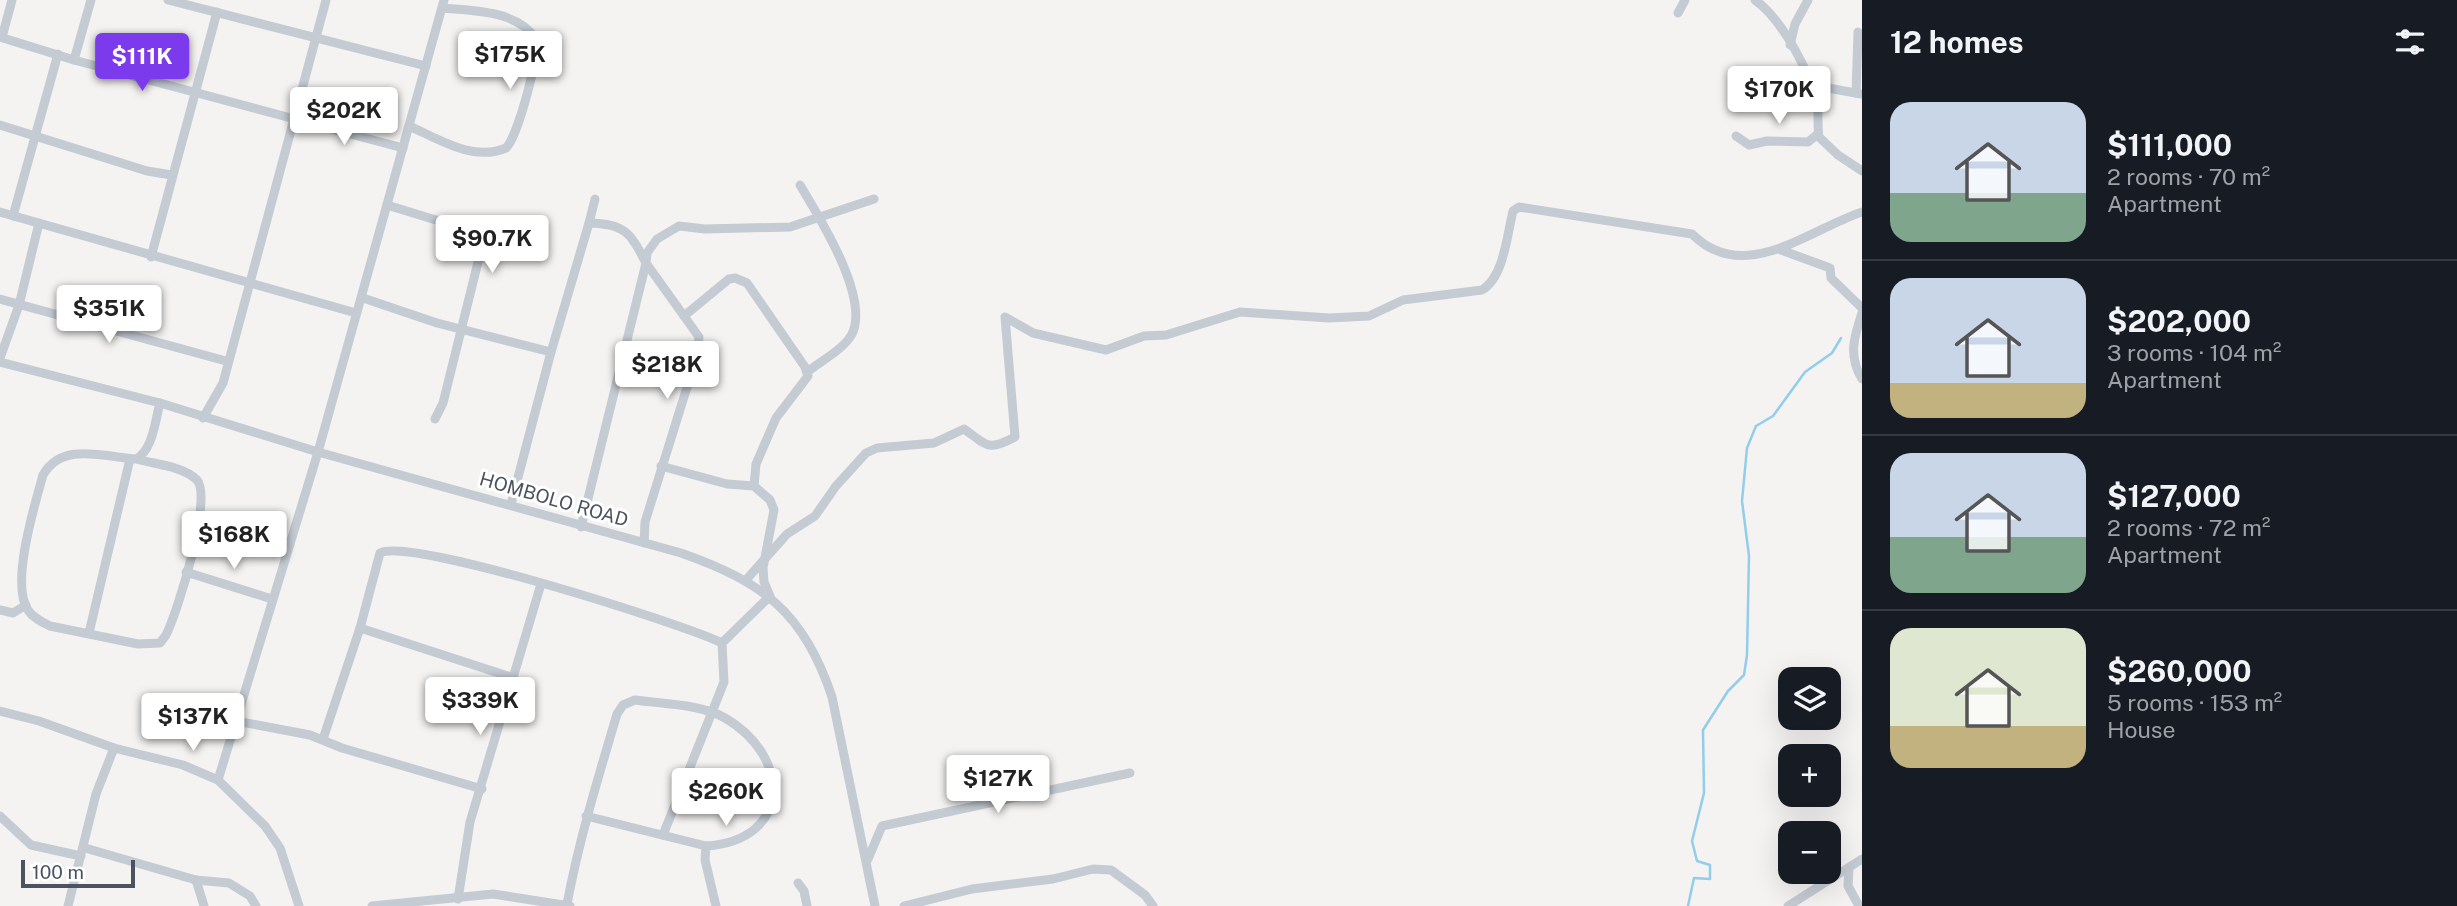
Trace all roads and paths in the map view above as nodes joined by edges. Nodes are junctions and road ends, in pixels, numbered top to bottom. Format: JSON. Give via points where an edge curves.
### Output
{"nodes":[{"id":1,"x":12,"y":0,"type":"edge"},
{"id":2,"x":91,"y":0,"type":"edge"},
{"id":3,"x":168,"y":0,"type":"edge"},
{"id":4,"x":326,"y":0,"type":"edge"},
{"id":5,"x":1685,"y":0,"type":"edge"},
{"id":6,"x":1755,"y":0,"type":"edge"},
{"id":7,"x":1808,"y":0,"type":"edge"},
{"id":8,"x":180,"y":1,"type":"edge"},
{"id":9,"x":443,"y":4,"type":"edge"},
{"id":10,"x":217,"y":12,"type":"junction"},
{"id":11,"x":1678,"y":13,"type":"dead end"},
{"id":12,"x":1858,"y":32,"type":"dead end"},
{"id":13,"x":1,"y":37,"type":"edge"},
{"id":14,"x":316,"y":38,"type":"junction"},
{"id":15,"x":1790,"y":45,"type":"junction"},
{"id":16,"x":58,"y":54,"type":"junction"},
{"id":17,"x":74,"y":60,"type":"junction"},
{"id":18,"x":426,"y":66,"type":"junction"},
{"id":19,"x":1808,"y":75,"type":"junction"},
{"id":20,"x":194,"y":92,"type":"junction"},
{"id":21,"x":1859,"y":94,"type":"edge"},
{"id":22,"x":293,"y":117,"type":"junction"},
{"id":23,"x":0,"y":125,"type":"edge"},
{"id":24,"x":409,"y":126,"type":"junction"},
{"id":25,"x":1818,"y":134,"type":"junction"},
{"id":26,"x":1736,"y":136,"type":"dead end"},
{"id":27,"x":36,"y":137,"type":"junction"},
{"id":28,"x":403,"y":148,"type":"junction"},
{"id":29,"x":1862,"y":170,"type":"edge"},
{"id":30,"x":172,"y":175,"type":"junction"},
{"id":31,"x":800,"y":185,"type":"dead end"},
{"id":32,"x":595,"y":199,"type":"dead end"},
{"id":33,"x":874,"y":199,"type":"dead end"},
{"id":34,"x":387,"y":205,"type":"junction"},
{"id":35,"x":0,"y":212,"type":"edge"},
{"id":36,"x":1862,"y":212,"type":"edge"},
{"id":37,"x":13,"y":216,"type":"junction"},
{"id":38,"x":820,"y":219,"type":"junction"},
{"id":39,"x":39,"y":223,"type":"junction"},
{"id":40,"x":589,"y":223,"type":"junction"},
{"id":41,"x":1781,"y":250,"type":"junction"},
{"id":42,"x":151,"y":257,"type":"junction"},
{"id":43,"x":646,"y":263,"type":"junction"},
{"id":44,"x":251,"y":283,"type":"junction"},
{"id":45,"x":363,"y":298,"type":"junction"},
{"id":46,"x":0,"y":299,"type":"edge"},
{"id":47,"x":19,"y":305,"type":"junction"},
{"id":48,"x":1862,"y":308,"type":"edge"},
{"id":49,"x":356,"y":313,"type":"junction"},
{"id":50,"x":1862,"y":313,"type":"edge"},
{"id":51,"x":684,"y":316,"type":"junction"},
{"id":52,"x":462,"y":328,"type":"junction"},
{"id":53,"x":551,"y":352,"type":"junction"},
{"id":54,"x":0,"y":360,"type":"edge"},
{"id":55,"x":226,"y":362,"type":"junction"},
{"id":56,"x":807,"y":372,"type":"junction"},
{"id":57,"x":1862,"y":379,"type":"edge"},
{"id":58,"x":160,"y":403,"type":"junction"},
{"id":59,"x":203,"y":418,"type":"junction"},
{"id":60,"x":435,"y":419,"type":"dead end"},
{"id":61,"x":318,"y":452,"type":"junction"},
{"id":62,"x":133,"y":459,"type":"junction"},
{"id":63,"x":661,"y":466,"type":"junction"},
{"id":64,"x":754,"y":486,"type":"junction"},
{"id":65,"x":511,"y":505,"type":"junction"},
{"id":66,"x":581,"y":527,"type":"junction"},
{"id":67,"x":644,"y":543,"type":"junction"},
{"id":68,"x":765,"y":557,"type":"junction"},
{"id":69,"x":186,"y":572,"type":"junction"},
{"id":70,"x":746,"y":580,"type":"junction"},
{"id":71,"x":541,"y":584,"type":"junction"},
{"id":72,"x":770,"y":596,"type":"junction"},
{"id":73,"x":272,"y":599,"type":"junction"},
{"id":74,"x":26,"y":605,"type":"junction"},
{"id":75,"x":0,"y":610,"type":"edge"},
{"id":76,"x":360,"y":628,"type":"junction"},
{"id":77,"x":89,"y":633,"type":"junction"},
{"id":78,"x":722,"y":643,"type":"junction"},
{"id":79,"x":511,"y":677,"type":"junction"},
{"id":80,"x":0,"y":711,"type":"edge"},
{"id":81,"x":714,"y":712,"type":"junction"},
{"id":82,"x":236,"y":721,"type":"junction"},
{"id":83,"x":323,"y":739,"type":"junction"},
{"id":84,"x":114,"y":748,"type":"junction"},
{"id":85,"x":1130,"y":773,"type":"dead end"},
{"id":86,"x":218,"y":780,"type":"junction"},
{"id":87,"x":482,"y":789,"type":"junction"},
{"id":88,"x":0,"y":816,"type":"edge"},
{"id":89,"x":586,"y":816,"type":"junction"},
{"id":90,"x":663,"y":835,"type":"junction"},
{"id":91,"x":706,"y":846,"type":"junction"},
{"id":92,"x":83,"y":852,"type":"junction"},
{"id":93,"x":1862,"y":859,"type":"edge"},
{"id":94,"x":867,"y":860,"type":"junction"},
{"id":95,"x":1849,"y":868,"type":"junction"},
{"id":96,"x":196,"y":880,"type":"junction"},
{"id":97,"x":798,"y":884,"type":"dead end"},
{"id":98,"x":458,"y":899,"type":"junction"},
{"id":99,"x":569,"y":905,"type":"edge"},
{"id":100,"x":68,"y":906,"type":"edge"},
{"id":101,"x":204,"y":906,"type":"edge"},
{"id":102,"x":257,"y":906,"type":"edge"},
{"id":103,"x":299,"y":906,"type":"edge"},
{"id":104,"x":372,"y":906,"type":"edge"},
{"id":105,"x":716,"y":906,"type":"edge"},
{"id":106,"x":807,"y":906,"type":"edge"},
{"id":107,"x":875,"y":906,"type":"edge"},
{"id":108,"x":904,"y":906,"type":"edge"},
{"id":109,"x":1153,"y":906,"type":"edge"},
{"id":110,"x":1788,"y":906,"type":"edge"},
{"id":111,"x":1859,"y":906,"type":"edge"}],
"edges":[{"from":1,"to":13,"type":"street"},
{"from":2,"to":17,"type":"street"},
{"from":3,"to":8,"type":"street"},
{"from":4,"to":14,"type":"street"},
{"from":5,"to":11,"type":"street"},
{"from":6,"to":15,"type":"street","via":[[1771,14]]},
{"from":7,"to":15,"type":"street"},
{"from":8,"to":10,"type":"street"},
{"from":9,"to":18,"type":"street"},
{"from":9,"to":24,"type":"street","via":[[523,25],[536,39],[531,72],[506,148],[482,153],[461,149]]},
{"from":10,"to":14,"type":"street"},
{"from":10,"to":20,"type":"street"},
{"from":12,"to":21,"type":"street"},
{"from":13,"to":16,"type":"street"},
{"from":14,"to":18,"type":"street"},
{"from":14,"to":22,"type":"street"},
{"from":15,"to":19,"type":"street"},
{"from":16,"to":17,"type":"street"},
{"from":16,"to":27,"type":"street"},
{"from":17,"to":20,"type":"street"},
{"from":18,"to":24,"type":"street"},
{"from":19,"to":21,"type":"street","via":[[1828,88]]},
{"from":19,"to":25,"type":"street","via":[[1817,103]]},
{"from":20,"to":22,"type":"street"},
{"from":20,"to":30,"type":"street"},
{"from":22,"to":28,"type":"street"},
{"from":22,"to":44,"type":"street"},
{"from":23,"to":27,"type":"street"},
{"from":24,"to":28,"type":"street"},
{"from":25,"to":26,"type":"street","via":[[1808,142],[1749,145]]},
{"from":25,"to":29,"type":"street","via":[[1838,155]]},
{"from":27,"to":30,"type":"street"},
{"from":27,"to":37,"type":"street"},
{"from":28,"to":34,"type":"street"},
{"from":30,"to":42,"type":"street"},
{"from":31,"to":38,"type":"street"},
{"from":32,"to":40,"type":"street"},
{"from":33,"to":38,"type":"street"},
{"from":34,"to":45,"type":"street"},
{"from":34,"to":52,"type":"street","via":[[481,237],[484,246]]},
{"from":35,"to":37,"type":"street"},
{"from":36,"to":41,"type":"street"},
{"from":37,"to":39,"type":"street"},
{"from":38,"to":43,"type":"street","via":[[790,227],[679,226],[657,239]]},
{"from":38,"to":56,"type":"street","via":[[850,287],[856,323],[847,340]]},
{"from":39,"to":42,"type":"street"},
{"from":39,"to":47,"type":"street"},
{"from":40,"to":43,"type":"street","via":[[613,224],[632,236]]},
{"from":40,"to":53,"type":"street"},
{"from":41,"to":48,"type":"street","via":[[1830,268],[1831,278]]},
{"from":41,"to":68,"type":"street","via":[[1731,257],[1692,234],[1519,207],[1513,211],[1488,286],[1403,300],[1369,316],[1240,312],[1107,350],[1033,332],[1005,317],[1015,437],[984,446],[964,429],[934,443],[866,453],[815,516],[787,534]]},
{"from":42,"to":44,"type":"street"},
{"from":43,"to":51,"type":"street"},
{"from":43,"to":66,"type":"street"},
{"from":44,"to":49,"type":"street"},
{"from":44,"to":55,"type":"street"},
{"from":45,"to":49,"type":"street"},
{"from":45,"to":52,"type":"street"},
{"from":46,"to":47,"type":"street"},
{"from":47,"to":54,"type":"street"},
{"from":47,"to":55,"type":"street"},
{"from":49,"to":61,"type":"street"},
{"from":50,"to":57,"type":"street","via":[[1852,348]]},
{"from":51,"to":56,"type":"street","via":[[729,279],[747,283]]},
{"from":51,"to":63,"type":"street","via":[[699,337],[697,355]]},
{"from":52,"to":53,"type":"street"},
{"from":52,"to":60,"type":"street"},
{"from":53,"to":65,"type":"street"},
{"from":54,"to":58,"type":"street","name":"HOMBOLO ROAD"},
{"from":55,"to":59,"type":"street","via":[[223,383]]},
{"from":56,"to":64,"type":"street","via":[[802,388],[776,418],[756,464]]},
{"from":58,"to":59,"type":"street","name":"HOMBOLO ROAD"},
{"from":58,"to":62,"type":"street","via":[[146,451]]},
{"from":59,"to":61,"type":"street","name":"HOMBOLO ROAD"},
{"from":61,"to":65,"type":"street","name":"HOMBOLO ROAD"},
{"from":61,"to":73,"type":"street"},
{"from":62,"to":69,"type":"street","via":[[181,471],[199,483],[201,513]]},
{"from":62,"to":74,"type":"street","via":[[76,453],[48,466],[26,552],[22,583]]},
{"from":62,"to":77,"type":"street"},
{"from":63,"to":64,"type":"street","via":[[727,484]]},
{"from":63,"to":67,"type":"street","via":[[645,522]]},
{"from":64,"to":68,"type":"street","via":[[774,510]]},
{"from":65,"to":66,"type":"street","name":"HOMBOLO ROAD"},
{"from":66,"to":67,"type":"street","name":"HOMBOLO ROAD"},
{"from":67,"to":70,"type":"street","name":"HOMBOLO ROAD"},
{"from":68,"to":70,"type":"street"},
{"from":68,"to":72,"type":"street","via":[[764,582]]},
{"from":69,"to":73,"type":"street"},
{"from":69,"to":77,"type":"street","via":[[171,626],[160,643],[138,644]]},
{"from":70,"to":72,"type":"street","name":"HOMBOLO ROAD"},
{"from":71,"to":76,"type":"street","via":[[407,551],[385,550],[377,557]]},
{"from":71,"to":78,"type":"street","via":[[667,620]]},
{"from":71,"to":79,"type":"street"},
{"from":72,"to":78,"type":"street"},
{"from":72,"to":94,"type":"street","name":"HOMBOLO ROAD","via":[[822,665]]},
{"from":73,"to":82,"type":"street"},
{"from":74,"to":75,"type":"street","via":[[13,613]]},
{"from":74,"to":77,"type":"street","via":[[50,626]]},
{"from":76,"to":79,"type":"street"},
{"from":76,"to":83,"type":"street"},
{"from":78,"to":81,"type":"street","via":[[725,673]]},
{"from":79,"to":87,"type":"street"},
{"from":80,"to":84,"type":"street"},
{"from":81,"to":89,"type":"street","via":[[635,700],[623,705]]},
{"from":81,"to":90,"type":"street"},
{"from":81,"to":91,"type":"street","via":[[738,726],[762,749],[774,778],[774,791],[767,814],[755,830],[734,841]]},
{"from":82,"to":83,"type":"street"},
{"from":82,"to":86,"type":"street"},
{"from":83,"to":87,"type":"street"},
{"from":84,"to":86,"type":"street","via":[[183,765]]},
{"from":84,"to":92,"type":"street","via":[[96,794]]},
{"from":85,"to":94,"type":"street","via":[[882,826]]},
{"from":86,"to":103,"type":"street","via":[[265,826],[280,848]]},
{"from":87,"to":98,"type":"street","via":[[470,822]]},
{"from":88,"to":92,"type":"street","via":[[31,845]]},
{"from":89,"to":90,"type":"street"},
{"from":89,"to":99,"type":"street"},
{"from":90,"to":91,"type":"street"},
{"from":91,"to":105,"type":"street"},
{"from":92,"to":96,"type":"street"},
{"from":92,"to":100,"type":"street"},
{"from":93,"to":95,"type":"street"},
{"from":94,"to":107,"type":"street","name":"HOMBOLO ROAD"},
{"from":95,"to":110,"type":"street"},
{"from":95,"to":111,"type":"street","via":[[1848,886]]},
{"from":96,"to":101,"type":"street"},
{"from":96,"to":102,"type":"street","via":[[229,883]]},
{"from":97,"to":106,"type":"street"},
{"from":98,"to":99,"type":"street","via":[[493,894]]},
{"from":98,"to":104,"type":"street"},
{"from":108,"to":109,"type":"street","via":[[972,889],[1093,869],[1111,870]]}]}
